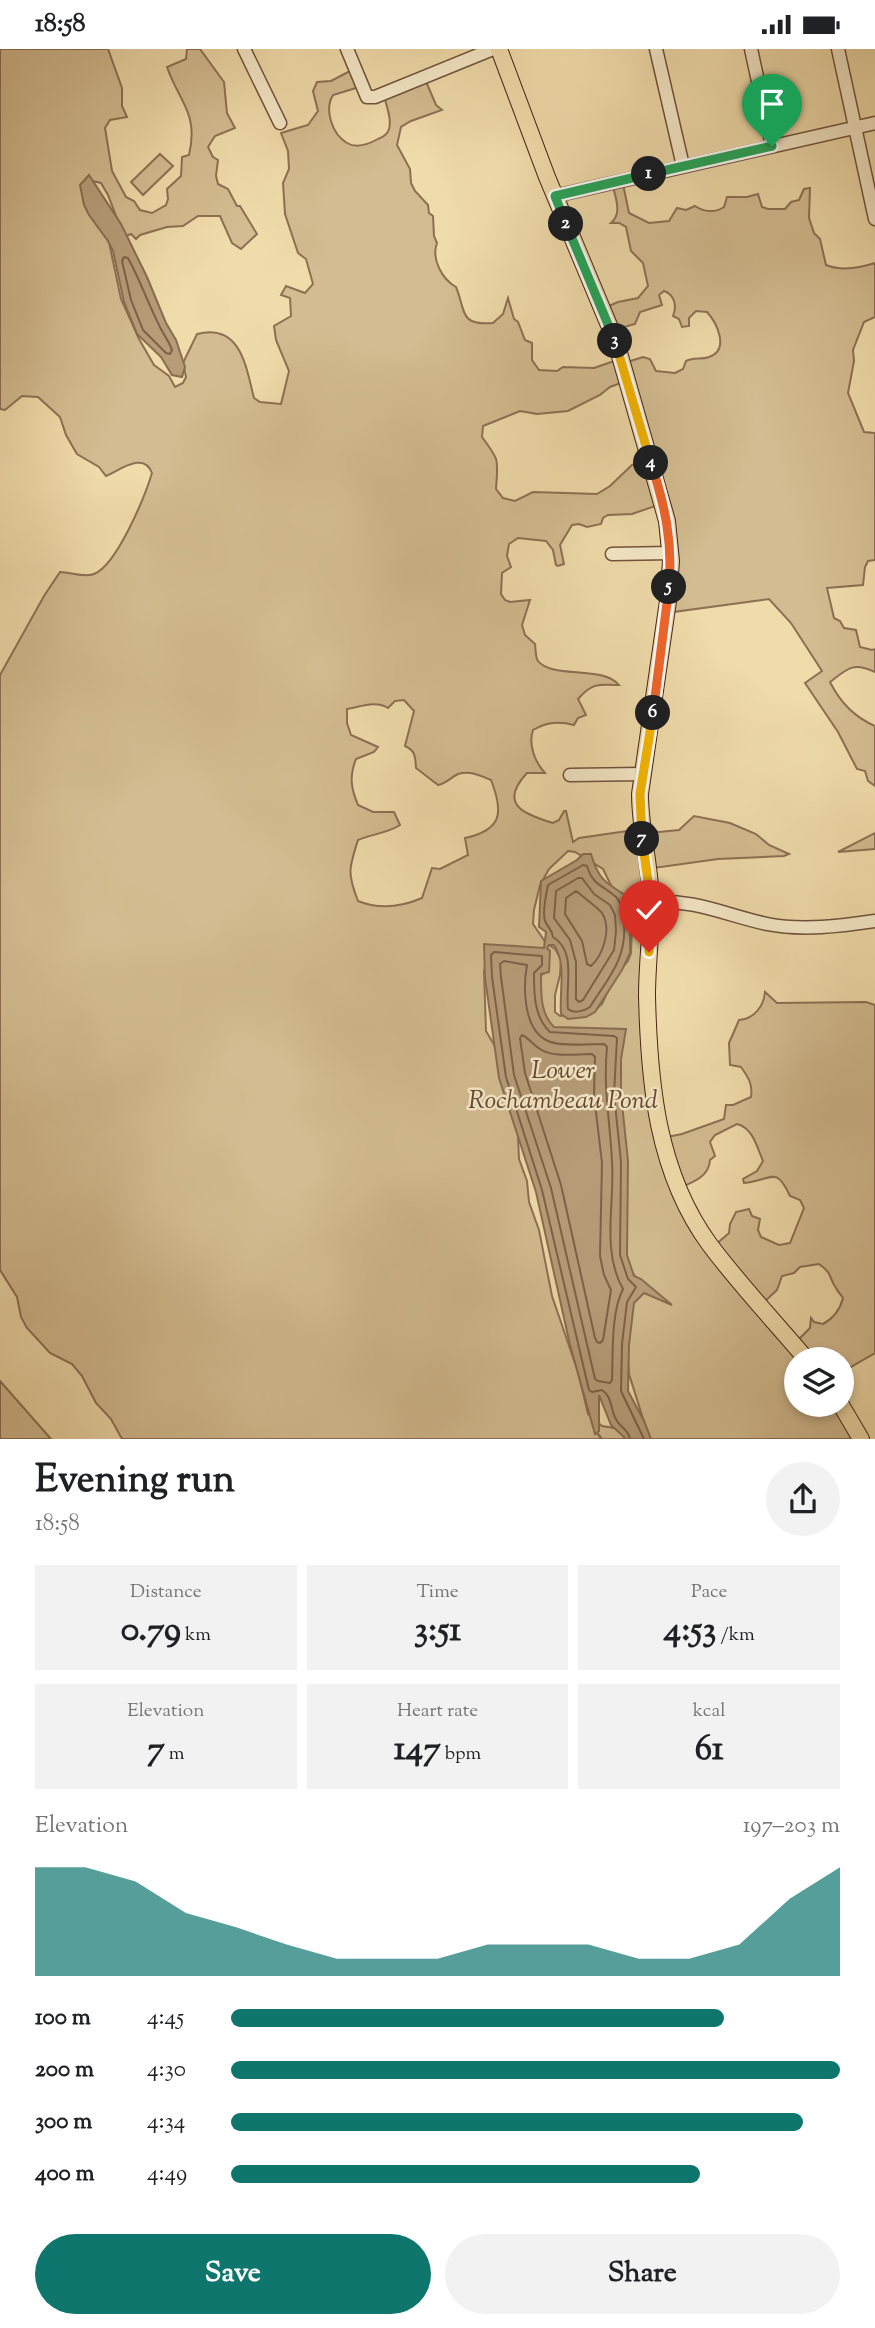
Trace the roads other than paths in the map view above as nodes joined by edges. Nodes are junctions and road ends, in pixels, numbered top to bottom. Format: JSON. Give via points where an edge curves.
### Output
{"nodes":[{"id":1,"x":244,"y":49,"type":"edge"},
{"id":2,"x":347,"y":49,"type":"edge"},
{"id":3,"x":493,"y":49,"type":"edge"},
{"id":4,"x":499,"y":49,"type":"edge"},
{"id":5,"x":656,"y":49,"type":"edge"},
{"id":6,"x":751,"y":49,"type":"edge"},
{"id":7,"x":838,"y":49,"type":"edge"},
{"id":8,"x":280,"y":123,"type":"dead end"},
{"id":9,"x":875,"y":123,"type":"edge"},
{"id":10,"x":856,"y":128,"type":"junction"},
{"id":11,"x":772,"y":146,"type":"junction"},
{"id":12,"x":683,"y":166,"type":"junction"},
{"id":13,"x":555,"y":196,"type":"junction"},
{"id":14,"x":875,"y":219,"type":"edge"},
{"id":15,"x":671,"y":553,"type":"junction"},
{"id":16,"x":612,"y":554,"type":"dead end"},
{"id":17,"x":643,"y":774,"type":"junction"},
{"id":18,"x":570,"y":775,"type":"dead end"},
{"id":19,"x":651,"y":902,"type":"junction"},
{"id":20,"x":875,"y":921,"type":"edge"},
{"id":21,"x":796,"y":1347,"type":"edge"},
{"id":22,"x":848,"y":1417,"type":"edge"},
{"id":23,"x":861,"y":1439,"type":"edge"}],
"edges":[{"from":1,"to":8,"type":"street"},
{"from":2,"to":3,"type":"street","via":[[367,97]]},
{"from":4,"to":13,"type":"main road"},
{"from":5,"to":12,"type":"street"},
{"from":6,"to":11,"type":"street"},
{"from":7,"to":10,"type":"street"},
{"from":9,"to":10,"type":"street"},
{"from":10,"to":11,"type":"street"},
{"from":10,"to":14,"type":"street"},
{"from":11,"to":12,"type":"street"},
{"from":12,"to":13,"type":"street"},
{"from":13,"to":15,"type":"main road","via":[[616,342],[656,478]]},
{"from":15,"to":16,"type":"street"},
{"from":15,"to":17,"type":"main road","via":[[667,614]]},
{"from":17,"to":18,"type":"street"},
{"from":17,"to":19,"type":"main road","via":[[640,812]]},
{"from":19,"to":20,"type":"street","via":[[691,903],[784,926]]},
{"from":19,"to":21,"type":"main road","via":[[647,994],[651,1078],[670,1170],[710,1245]]},
{"from":22,"to":23,"type":"main road"}]}
